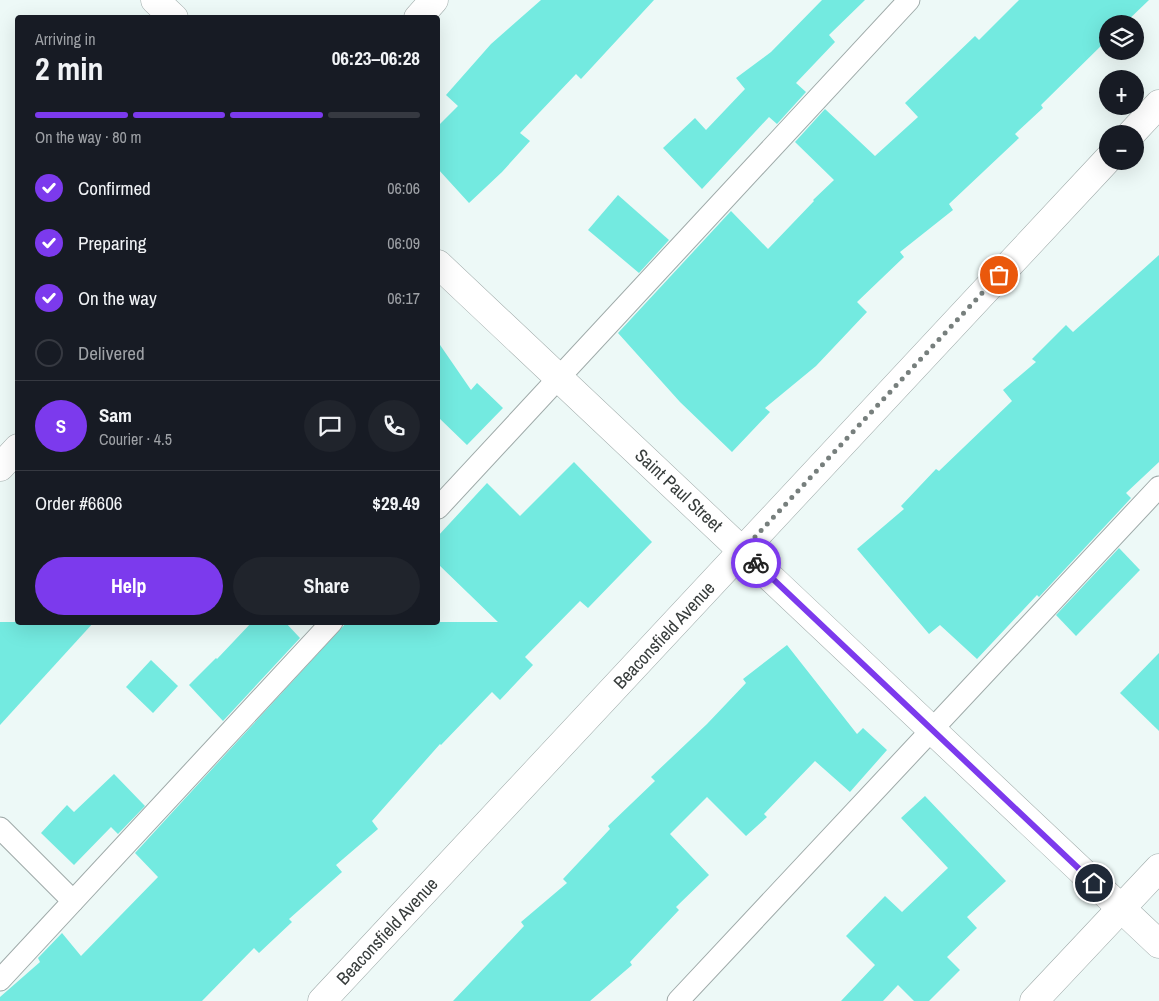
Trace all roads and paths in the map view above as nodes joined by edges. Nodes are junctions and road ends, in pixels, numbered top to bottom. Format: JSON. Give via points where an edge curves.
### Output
{"nodes":[{"id":1,"x":155,"y":0,"type":"edge"},
{"id":2,"x":434,"y":0,"type":"edge"},
{"id":3,"x":910,"y":0,"type":"edge"},
{"id":4,"x":171,"y":15,"type":"edge"},
{"id":5,"x":421,"y":15,"type":"edge"},
{"id":6,"x":1159,"y":104,"type":"edge"},
{"id":7,"x":1139,"y":125,"type":"edge"},
{"id":8,"x":1099,"y":169,"type":"edge"},
{"id":9,"x":440,"y":266,"type":"edge"},
{"id":10,"x":559,"y":378,"type":"junction"},
{"id":11,"x":15,"y":451,"type":"edge"},
{"id":12,"x":0,"y":467,"type":"edge"},
{"id":13,"x":1159,"y":487,"type":"edge"},
{"id":14,"x":440,"y":506,"type":"edge"},
{"id":15,"x":743,"y":550,"type":"junction"},
{"id":16,"x":329,"y":625,"type":"edge"},
{"id":17,"x":931,"y":729,"type":"junction"},
{"id":18,"x":0,"y":828,"type":"edge"},
{"id":19,"x":1159,"y":868,"type":"edge"},
{"id":20,"x":73,"y":901,"type":"junction"},
{"id":21,"x":1121,"y":908,"type":"junction"},
{"id":22,"x":1159,"y":944,"type":"edge"},
{"id":23,"x":0,"y":980,"type":"edge"},
{"id":24,"x":322,"y":1001,"type":"edge"},
{"id":25,"x":678,"y":1001,"type":"edge"},
{"id":26,"x":1034,"y":1001,"type":"edge"}],
"edges":[{"from":1,"to":4,"type":"street"},
{"from":2,"to":5,"type":"street"},
{"from":3,"to":10,"type":"lane"},
{"from":6,"to":7,"type":"street"},
{"from":8,"to":15,"type":"street","name":"Beaconsfield Avenue"},
{"from":9,"to":10,"type":"street","name":"Saint Paul Street"},
{"from":10,"to":14,"type":"lane"},
{"from":10,"to":15,"type":"street","name":"Saint Paul Street"},
{"from":11,"to":12,"type":"street"},
{"from":13,"to":17,"type":"lane"},
{"from":15,"to":17,"type":"street","name":"Saint Paul Street"},
{"from":15,"to":24,"type":"street","name":"Beaconsfield Avenue"},
{"from":16,"to":20,"type":"lane"},
{"from":17,"to":21,"type":"street","name":"Saint Paul Street"},
{"from":17,"to":25,"type":"lane"},
{"from":18,"to":20,"type":"lane"},
{"from":19,"to":21,"type":"street"},
{"from":20,"to":23,"type":"lane"},
{"from":21,"to":22,"type":"street","name":"Saint Paul Street"},
{"from":21,"to":26,"type":"street"}]}
